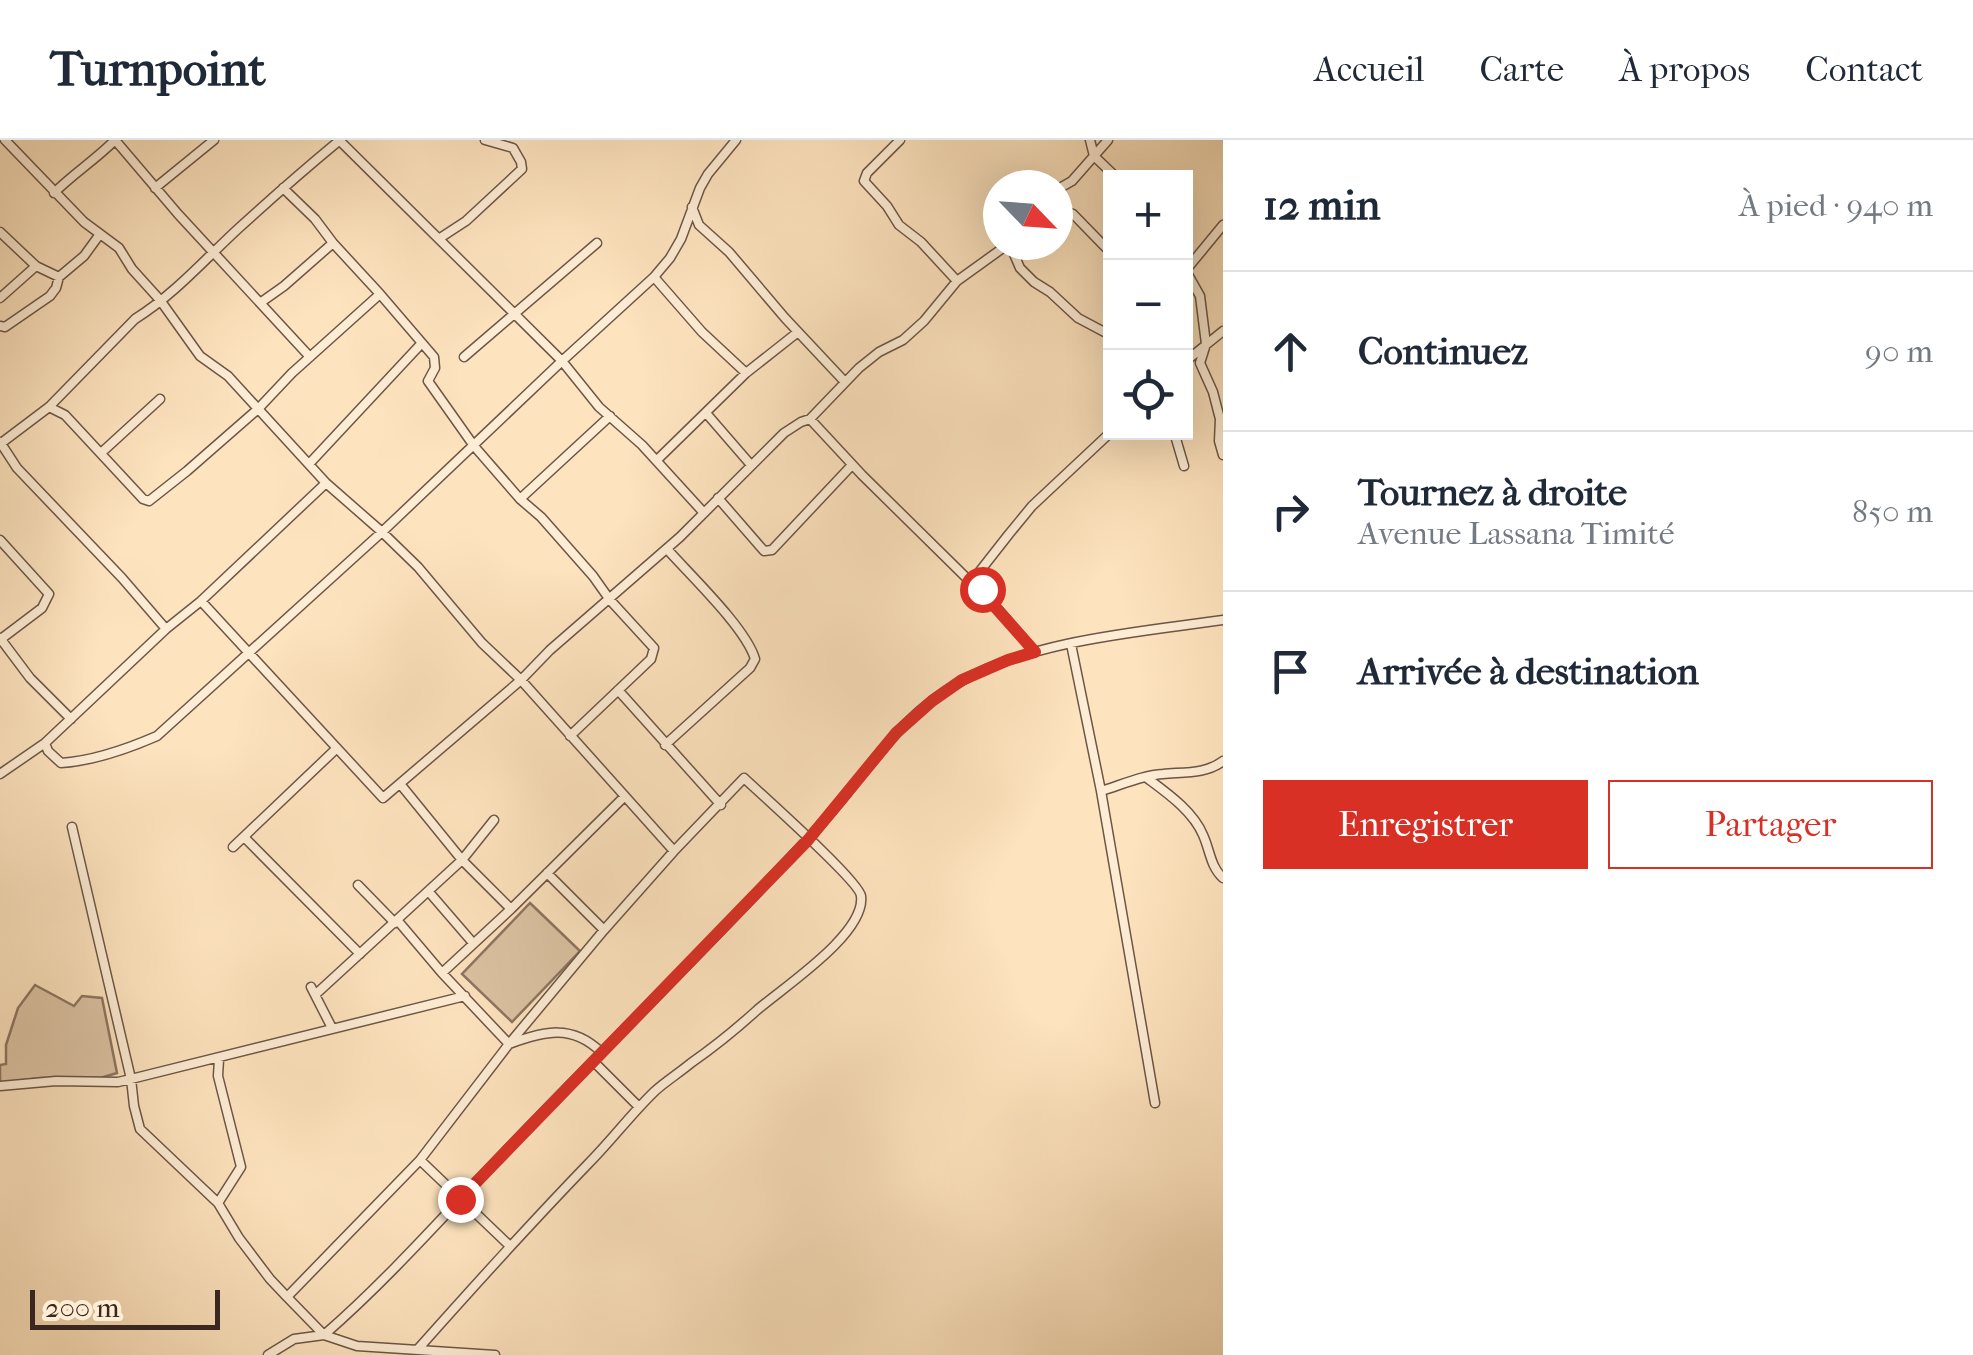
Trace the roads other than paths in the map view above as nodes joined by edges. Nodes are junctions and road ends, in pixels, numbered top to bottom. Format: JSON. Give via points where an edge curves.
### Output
{"nodes":[{"id":1,"x":114,"y":140,"type":"edge"},
{"id":2,"x":214,"y":140,"type":"edge"},
{"id":3,"x":340,"y":140,"type":"edge"},
{"id":4,"x":485,"y":140,"type":"edge"},
{"id":5,"x":736,"y":140,"type":"edge"},
{"id":6,"x":900,"y":140,"type":"edge"},
{"id":7,"x":1090,"y":140,"type":"edge"},
{"id":8,"x":1108,"y":140,"type":"edge"},
{"id":9,"x":4,"y":141,"type":"edge"},
{"id":10,"x":514,"y":144,"type":"edge"},
{"id":11,"x":1094,"y":156,"type":"junction"},
{"id":12,"x":1108,"y":170,"type":"edge"},
{"id":13,"x":1073,"y":180,"type":"edge"},
{"id":14,"x":155,"y":188,"type":"junction"},
{"id":15,"x":283,"y":188,"type":"junction"},
{"id":16,"x":54,"y":193,"type":"junction"},
{"id":17,"x":692,"y":207,"type":"junction"},
{"id":18,"x":1073,"y":214,"type":"edge"},
{"id":19,"x":1223,"y":225,"type":"edge"},
{"id":20,"x":1,"y":234,"type":"edge"},
{"id":21,"x":100,"y":234,"type":"junction"},
{"id":22,"x":440,"y":238,"type":"junction"},
{"id":23,"x":333,"y":243,"type":"junction"},
{"id":24,"x":596,"y":243,"type":"dead end"},
{"id":25,"x":1103,"y":245,"type":"edge"},
{"id":26,"x":214,"y":253,"type":"junction"},
{"id":27,"x":988,"y":260,"type":"edge"},
{"id":28,"x":1016,"y":260,"type":"edge"},
{"id":29,"x":1193,"y":261,"type":"edge"},
{"id":30,"x":36,"y":266,"type":"junction"},
{"id":31,"x":654,"y":276,"type":"junction"},
{"id":32,"x":58,"y":277,"type":"junction"},
{"id":33,"x":958,"y":281,"type":"junction"},
{"id":34,"x":1193,"y":283,"type":"edge"},
{"id":35,"x":380,"y":294,"type":"junction"},
{"id":36,"x":0,"y":298,"type":"edge"},
{"id":37,"x":160,"y":300,"type":"junction"},
{"id":38,"x":260,"y":303,"type":"junction"},
{"id":39,"x":515,"y":316,"type":"junction"},
{"id":40,"x":0,"y":326,"type":"edge"},
{"id":41,"x":1103,"y":331,"type":"edge"},
{"id":42,"x":1223,"y":331,"type":"edge"},
{"id":43,"x":798,"y":332,"type":"junction"},
{"id":44,"x":421,"y":344,"type":"junction"},
{"id":45,"x":1206,"y":344,"type":"junction"},
{"id":46,"x":1193,"y":356,"type":"edge"},
{"id":47,"x":310,"y":357,"type":"junction"},
{"id":48,"x":464,"y":357,"type":"dead end"},
{"id":49,"x":562,"y":361,"type":"junction"},
{"id":50,"x":746,"y":373,"type":"junction"},
{"id":51,"x":845,"y":382,"type":"junction"},
{"id":52,"x":160,"y":399,"type":"dead end"},
{"id":53,"x":48,"y":407,"type":"junction"},
{"id":54,"x":258,"y":408,"type":"junction"},
{"id":55,"x":706,"y":413,"type":"junction"},
{"id":56,"x":610,"y":416,"type":"junction"},
{"id":57,"x":810,"y":419,"type":"junction"},
{"id":58,"x":1103,"y":439,"type":"edge"},
{"id":59,"x":1221,"y":439,"type":"edge"},
{"id":60,"x":1176,"y":440,"type":"edge"},
{"id":61,"x":0,"y":443,"type":"edge"},
{"id":62,"x":474,"y":446,"type":"junction"},
{"id":63,"x":101,"y":453,"type":"junction"},
{"id":64,"x":1223,"y":456,"type":"edge"},
{"id":65,"x":657,"y":460,"type":"junction"},
{"id":66,"x":309,"y":464,"type":"junction"},
{"id":67,"x":751,"y":465,"type":"junction"},
{"id":68,"x":852,"y":465,"type":"junction"},
{"id":69,"x":1184,"y":466,"type":"dead end"},
{"id":70,"x":326,"y":483,"type":"junction"},
{"id":71,"x":718,"y":498,"type":"junction"},
{"id":72,"x":520,"y":499,"type":"junction"},
{"id":73,"x":704,"y":512,"type":"junction"},
{"id":74,"x":382,"y":532,"type":"junction"},
{"id":75,"x":0,"y":540,"type":"edge"},
{"id":76,"x":667,"y":549,"type":"junction"},
{"id":77,"x":988,"y":599,"type":"junction"},
{"id":78,"x":610,"y":600,"type":"junction"},
{"id":79,"x":200,"y":601,"type":"junction"},
{"id":80,"x":1223,"y":620,"type":"edge"},
{"id":81,"x":166,"y":629,"type":"junction"},
{"id":82,"x":0,"y":638,"type":"edge"},
{"id":83,"x":1070,"y":644,"type":"junction"},
{"id":84,"x":1035,"y":652,"type":"junction"},
{"id":85,"x":249,"y":654,"type":"junction"},
{"id":86,"x":522,"y":680,"type":"junction"},
{"id":87,"x":618,"y":690,"type":"junction"},
{"id":88,"x":71,"y":719,"type":"junction"},
{"id":89,"x":570,"y":736,"type":"junction"},
{"id":90,"x":45,"y":743,"type":"junction"},
{"id":91,"x":665,"y":744,"type":"junction"},
{"id":92,"x":337,"y":748,"type":"junction"},
{"id":93,"x":1223,"y":761,"type":"edge"},
{"id":94,"x":0,"y":774,"type":"edge"},
{"id":95,"x":1147,"y":778,"type":"junction"},
{"id":96,"x":401,"y":785,"type":"junction"},
{"id":97,"x":1101,"y":791,"type":"junction"},
{"id":98,"x":624,"y":796,"type":"junction"},
{"id":99,"x":720,"y":805,"type":"junction"},
{"id":100,"x":494,"y":820,"type":"dead end"},
{"id":101,"x":72,"y":828,"type":"dead end"},
{"id":102,"x":244,"y":837,"type":"junction"},
{"id":103,"x":808,"y":840,"type":"junction"},
{"id":104,"x":234,"y":847,"type":"dead end"},
{"id":105,"x":674,"y":851,"type":"junction"},
{"id":106,"x":462,"y":860,"type":"junction"},
{"id":107,"x":548,"y":874,"type":"junction"},
{"id":108,"x":1223,"y":878,"type":"edge"},
{"id":109,"x":358,"y":885,"type":"dead end"},
{"id":110,"x":430,"y":892,"type":"junction"},
{"id":111,"x":511,"y":909,"type":"junction"},
{"id":112,"x":396,"y":922,"type":"junction"},
{"id":113,"x":604,"y":930,"type":"junction"},
{"id":114,"x":473,"y":943,"type":"junction"},
{"id":115,"x":360,"y":954,"type":"junction"},
{"id":116,"x":442,"y":973,"type":"junction"},
{"id":117,"x":465,"y":996,"type":"junction"},
{"id":118,"x":332,"y":1028,"type":"junction"},
{"id":119,"x":509,"y":1044,"type":"junction"},
{"id":120,"x":602,"y":1052,"type":"junction"},
{"id":121,"x":219,"y":1059,"type":"junction"},
{"id":122,"x":593,"y":1060,"type":"junction"},
{"id":123,"x":131,"y":1080,"type":"junction"},
{"id":124,"x":0,"y":1086,"type":"edge"},
{"id":125,"x":1155,"y":1103,"type":"dead end"},
{"id":126,"x":639,"y":1107,"type":"junction"},
{"id":127,"x":420,"y":1160,"type":"junction"},
{"id":128,"x":460,"y":1199,"type":"junction"},
{"id":129,"x":218,"y":1203,"type":"junction"},
{"id":130,"x":510,"y":1246,"type":"junction"},
{"id":131,"x":286,"y":1296,"type":"junction"},
{"id":132,"x":324,"y":1335,"type":"junction"},
{"id":133,"x":418,"y":1348,"type":"junction"},
{"id":134,"x":435,"y":1352,"type":"edge"},
{"id":135,"x":268,"y":1355,"type":"edge"},
{"id":136,"x":495,"y":1355,"type":"edge"}],
"edges":[{"from":1,"to":14,"type":"street"},
{"from":1,"to":16,"type":"street"},
{"from":2,"to":14,"type":"street"},
{"from":3,"to":15,"type":"street"},
{"from":3,"to":22,"type":"street"},
{"from":4,"to":10,"type":"street"},
{"from":5,"to":17,"type":"street"},
{"from":6,"to":33,"type":"street","via":[[864,181]]},
{"from":7,"to":11,"type":"street"},
{"from":8,"to":11,"type":"street"},
{"from":9,"to":16,"type":"street"},
{"from":10,"to":22,"type":"street","via":[[522,169]]},
{"from":11,"to":12,"type":"street"},
{"from":11,"to":13,"type":"street"},
{"from":14,"to":26,"type":"street"},
{"from":15,"to":23,"type":"street"},
{"from":15,"to":26,"type":"street"},
{"from":16,"to":21,"type":"street"},
{"from":17,"to":31,"type":"street","via":[[676,248]]},
{"from":17,"to":43,"type":"street","via":[[700,225]]},
{"from":18,"to":25,"type":"street"},
{"from":19,"to":29,"type":"street"},
{"from":20,"to":30,"type":"street"},
{"from":21,"to":32,"type":"street"},
{"from":21,"to":37,"type":"street"},
{"from":22,"to":39,"type":"street"},
{"from":23,"to":35,"type":"street"},
{"from":23,"to":38,"type":"street"},
{"from":24,"to":39,"type":"street"},
{"from":26,"to":37,"type":"street"},
{"from":26,"to":38,"type":"street"},
{"from":27,"to":33,"type":"street"},
{"from":28,"to":41,"type":"street","via":[[1034,282]]},
{"from":30,"to":32,"type":"street"},
{"from":30,"to":36,"type":"street"},
{"from":31,"to":49,"type":"street"},
{"from":31,"to":50,"type":"street"},
{"from":32,"to":40,"type":"street","via":[[50,296]]},
{"from":33,"to":51,"type":"street","via":[[903,340]]},
{"from":34,"to":45,"type":"street"},
{"from":35,"to":44,"type":"street"},
{"from":35,"to":47,"type":"street"},
{"from":37,"to":53,"type":"street"},
{"from":37,"to":54,"type":"street","via":[[200,356]]},
{"from":38,"to":47,"type":"street"},
{"from":39,"to":48,"type":"street"},
{"from":39,"to":49,"type":"street"},
{"from":42,"to":45,"type":"street"},
{"from":43,"to":50,"type":"street"},
{"from":43,"to":51,"type":"street"},
{"from":44,"to":62,"type":"street","via":[[434,357],[428,381]]},
{"from":44,"to":66,"type":"street"},
{"from":45,"to":46,"type":"street"},
{"from":45,"to":59,"type":"street","via":[[1200,363]]},
{"from":47,"to":54,"type":"street"},
{"from":49,"to":56,"type":"street"},
{"from":49,"to":62,"type":"street"},
{"from":50,"to":55,"type":"street"},
{"from":51,"to":57,"type":"street"},
{"from":52,"to":63,"type":"street"},
{"from":53,"to":61,"type":"street"},
{"from":53,"to":63,"type":"street"},
{"from":54,"to":63,"type":"street","via":[[148,501]]},
{"from":54,"to":66,"type":"street"},
{"from":55,"to":65,"type":"street"},
{"from":55,"to":67,"type":"street"},
{"from":56,"to":65,"type":"street"},
{"from":56,"to":72,"type":"street"},
{"from":57,"to":67,"type":"street","via":[[792,426]]},
{"from":57,"to":68,"type":"street"},
{"from":58,"to":77,"type":"street","via":[[1032,506],[984,565],[978,577]]},
{"from":59,"to":64,"type":"street"},
{"from":60,"to":69,"type":"street"},
{"from":61,"to":81,"type":"street"},
{"from":62,"to":72,"type":"street"},
{"from":62,"to":74,"type":"street"},
{"from":65,"to":73,"type":"street"},
{"from":66,"to":70,"type":"street"},
{"from":67,"to":71,"type":"street"},
{"from":68,"to":71,"type":"street","via":[[768,551]]},
{"from":68,"to":77,"type":"street"},
{"from":70,"to":74,"type":"street"},
{"from":70,"to":79,"type":"street"},
{"from":71,"to":73,"type":"street"},
{"from":72,"to":78,"type":"street"},
{"from":73,"to":76,"type":"street"},
{"from":74,"to":85,"type":"street"},
{"from":74,"to":86,"type":"street"},
{"from":75,"to":82,"type":"street","via":[[48,594],[42,608]]},
{"from":76,"to":78,"type":"street"},
{"from":76,"to":91,"type":"street","via":[[740,631],[756,659]]},
{"from":77,"to":84,"type":"street"},
{"from":78,"to":86,"type":"street"},
{"from":78,"to":87,"type":"street","via":[[654,648]]},
{"from":79,"to":81,"type":"street"},
{"from":79,"to":85,"type":"street"},
{"from":80,"to":83,"type":"street"},
{"from":81,"to":88,"type":"street"},
{"from":82,"to":88,"type":"street"},
{"from":83,"to":84,"type":"street"},
{"from":83,"to":97,"type":"street"},
{"from":84,"to":103,"type":"street","via":[[978,672],[932,701],[880,749]]},
{"from":85,"to":90,"type":"street","via":[[157,736],[61,763]]},
{"from":85,"to":92,"type":"street"},
{"from":86,"to":89,"type":"street"},
{"from":86,"to":96,"type":"street"},
{"from":87,"to":89,"type":"street"},
{"from":87,"to":91,"type":"street"},
{"from":88,"to":90,"type":"street"},
{"from":89,"to":98,"type":"street"},
{"from":90,"to":94,"type":"street"},
{"from":91,"to":99,"type":"street"},
{"from":92,"to":96,"type":"street","via":[[384,798]]},
{"from":92,"to":102,"type":"street"},
{"from":93,"to":95,"type":"street","via":[[1216,768]]},
{"from":95,"to":97,"type":"street"},
{"from":95,"to":108,"type":"street","via":[[1188,812]]},
{"from":96,"to":106,"type":"street"},
{"from":97,"to":125,"type":"street"},
{"from":98,"to":105,"type":"street"},
{"from":98,"to":107,"type":"street"},
{"from":99,"to":103,"type":"street","via":[[744,778]]},
{"from":99,"to":105,"type":"street"},
{"from":100,"to":106,"type":"street"},
{"from":101,"to":123,"type":"street"},
{"from":102,"to":104,"type":"street"},
{"from":102,"to":115,"type":"street"},
{"from":103,"to":120,"type":"street"},
{"from":103,"to":126,"type":"street","via":[[861,893],[853,922],[830,953]]},
{"from":105,"to":113,"type":"street"},
{"from":106,"to":110,"type":"street"},
{"from":106,"to":111,"type":"street"},
{"from":107,"to":111,"type":"street"},
{"from":107,"to":113,"type":"street"},
{"from":109,"to":112,"type":"street"},
{"from":110,"to":112,"type":"street"},
{"from":110,"to":114,"type":"street"},
{"from":111,"to":114,"type":"street"},
{"from":112,"to":115,"type":"street"},
{"from":112,"to":116,"type":"street"},
{"from":113,"to":119,"type":"street"},
{"from":114,"to":116,"type":"street"},
{"from":115,"to":118,"type":"street","via":[[313,990]]},
{"from":116,"to":117,"type":"street"},
{"from":117,"to":118,"type":"street"},
{"from":117,"to":119,"type":"street"},
{"from":118,"to":121,"type":"street"},
{"from":119,"to":120,"type":"street","via":[[570,1032]]},
{"from":119,"to":127,"type":"street"},
{"from":120,"to":122,"type":"street"},
{"from":121,"to":123,"type":"street"},
{"from":121,"to":129,"type":"street","via":[[241,1167]]},
{"from":122,"to":126,"type":"street"},
{"from":122,"to":128,"type":"street"},
{"from":123,"to":124,"type":"street"},
{"from":123,"to":129,"type":"street","via":[[140,1129]]},
{"from":126,"to":130,"type":"street"},
{"from":127,"to":128,"type":"street"},
{"from":127,"to":131,"type":"street"},
{"from":128,"to":130,"type":"street"},
{"from":128,"to":132,"type":"street"},
{"from":129,"to":131,"type":"street"},
{"from":130,"to":133,"type":"street"},
{"from":131,"to":132,"type":"street"},
{"from":132,"to":133,"type":"street","via":[[357,1346]]},
{"from":132,"to":135,"type":"street","via":[[294,1338]]},
{"from":133,"to":134,"type":"street"},
{"from":134,"to":136,"type":"street"}]}
